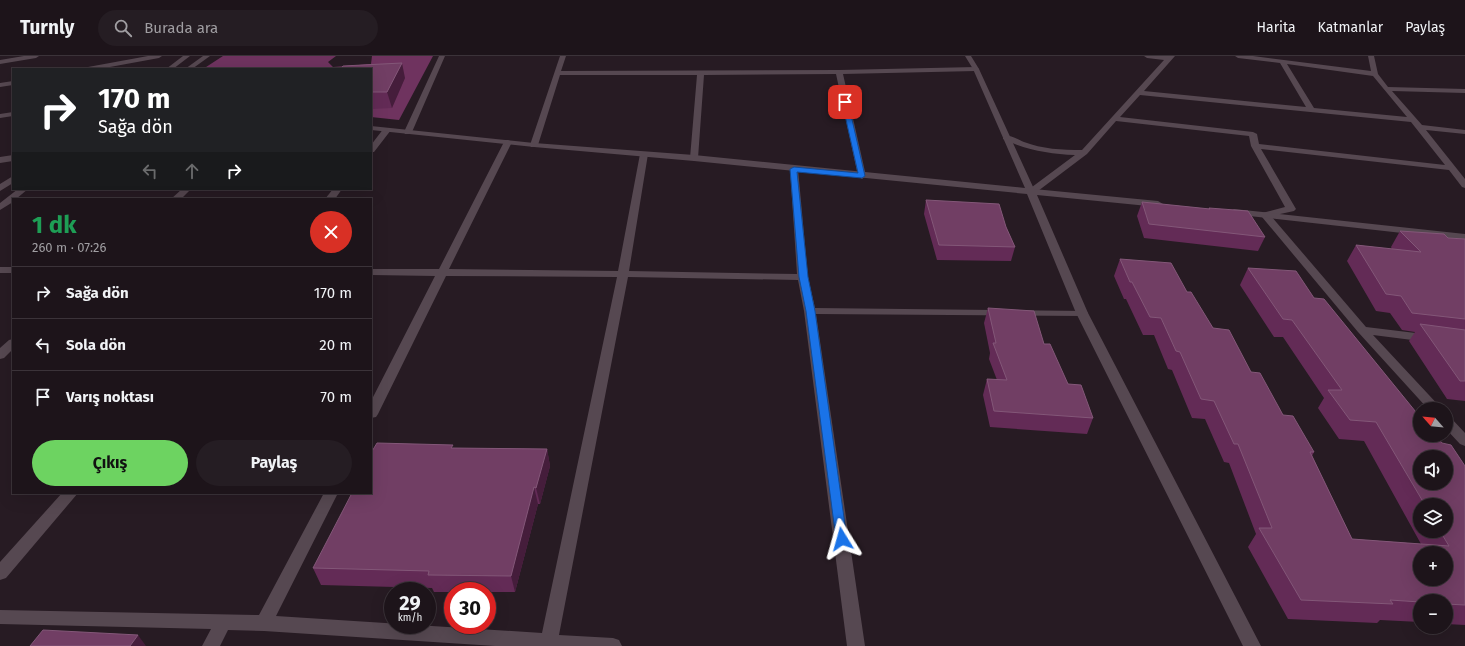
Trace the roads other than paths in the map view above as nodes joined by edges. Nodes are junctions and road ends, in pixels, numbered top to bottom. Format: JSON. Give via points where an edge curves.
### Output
{"nodes":[{"id":1,"x":36,"y":56,"type":"edge"},
{"id":2,"x":159,"y":56,"type":"edge"},
{"id":3,"x":187,"y":56,"type":"edge"},
{"id":4,"x":207,"y":56,"type":"edge"},
{"id":5,"x":442,"y":56,"type":"edge"},
{"id":6,"x":563,"y":56,"type":"edge"},
{"id":7,"x":968,"y":56,"type":"edge"},
{"id":8,"x":1147,"y":56,"type":"edge"},
{"id":9,"x":1238,"y":56,"type":"edge"},
{"id":10,"x":1371,"y":56,"type":"edge"},
{"id":11,"x":1170,"y":58,"type":"edge"},
{"id":12,"x":0,"y":62,"type":"edge"},
{"id":13,"x":1282,"y":62,"type":"junction"},
{"id":14,"x":93,"y":68,"type":"edge"},
{"id":15,"x":170,"y":68,"type":"edge"},
{"id":16,"x":189,"y":68,"type":"edge"},
{"id":17,"x":976,"y":69,"type":"junction"},
{"id":18,"x":839,"y":72,"type":"junction"},
{"id":19,"x":557,"y":73,"type":"junction"},
{"id":20,"x":701,"y":73,"type":"junction"},
{"id":21,"x":1374,"y":74,"type":"junction"},
{"id":22,"x":12,"y":83,"type":"edge"},
{"id":23,"x":0,"y":85,"type":"edge"},
{"id":24,"x":1386,"y":89,"type":"junction"},
{"id":25,"x":1465,"y":92,"type":"edge"},
{"id":26,"x":1139,"y":93,"type":"junction"},
{"id":27,"x":1311,"y":109,"type":"junction"},
{"id":28,"x":12,"y":114,"type":"edge"},
{"id":29,"x":0,"y":116,"type":"edge"},
{"id":30,"x":1115,"y":119,"type":"junction"},
{"id":31,"x":1413,"y":120,"type":"junction"},
{"id":32,"x":1420,"y":127,"type":"junction"},
{"id":33,"x":372,"y":128,"type":"edge"},
{"id":34,"x":387,"y":130,"type":"junction"},
{"id":35,"x":408,"y":132,"type":"junction"},
{"id":36,"x":1465,"y":132,"type":"edge"},
{"id":37,"x":1006,"y":137,"type":"junction"},
{"id":38,"x":508,"y":142,"type":"junction"},
{"id":39,"x":534,"y":145,"type":"junction"},
{"id":40,"x":1255,"y":146,"type":"junction"},
{"id":41,"x":372,"y":149,"type":"edge"},
{"id":42,"x":1084,"y":152,"type":"junction"},
{"id":43,"x":644,"y":154,"type":"junction"},
{"id":44,"x":12,"y":158,"type":"edge"},
{"id":45,"x":694,"y":158,"type":"junction"},
{"id":46,"x":0,"y":160,"type":"edge"},
{"id":47,"x":1452,"y":168,"type":"junction"},
{"id":48,"x":794,"y":169,"type":"junction"},
{"id":49,"x":862,"y":176,"type":"junction"},
{"id":50,"x":12,"y":180,"type":"edge"},
{"id":51,"x":1465,"y":185,"type":"edge"},
{"id":52,"x":0,"y":188,"type":"edge"},
{"id":53,"x":23,"y":190,"type":"edge"},
{"id":54,"x":186,"y":190,"type":"edge"},
{"id":55,"x":337,"y":190,"type":"edge"},
{"id":56,"x":1031,"y":192,"type":"junction"},
{"id":57,"x":12,"y":198,"type":"edge"},
{"id":58,"x":12,"y":198,"type":"edge"},
{"id":59,"x":177,"y":198,"type":"edge"},
{"id":60,"x":331,"y":198,"type":"edge"},
{"id":61,"x":1169,"y":206,"type":"edge"},
{"id":62,"x":0,"y":207,"type":"edge"},
{"id":63,"x":1228,"y":212,"type":"edge"},
{"id":64,"x":1265,"y":215,"type":"junction"},
{"id":65,"x":1465,"y":237,"type":"edge"},
{"id":66,"x":0,"y":270,"type":"edge"},
{"id":67,"x":12,"y":270,"type":"edge"},
{"id":68,"x":372,"y":272,"type":"edge"},
{"id":69,"x":443,"y":272,"type":"junction"},
{"id":70,"x":623,"y":274,"type":"junction"},
{"id":71,"x":804,"y":277,"type":"junction"},
{"id":72,"x":810,"y":311,"type":"junction"},
{"id":73,"x":1082,"y":313,"type":"junction"},
{"id":74,"x":1362,"y":330,"type":"junction"},
{"id":75,"x":1443,"y":340,"type":"edge"},
{"id":76,"x":12,"y":344,"type":"edge"},
{"id":77,"x":0,"y":355,"type":"edge"},
{"id":78,"x":1429,"y":402,"type":"edge"},
{"id":79,"x":372,"y":412,"type":"edge"},
{"id":80,"x":1453,"y":428,"type":"edge"},
{"id":81,"x":1465,"y":441,"type":"edge"},
{"id":82,"x":70,"y":494,"type":"edge"},
{"id":83,"x":330,"y":494,"type":"edge"},
{"id":84,"x":0,"y":573,"type":"edge"},
{"id":85,"x":0,"y":617,"type":"edge"},
{"id":86,"x":223,"y":622,"type":"junction"},
{"id":87,"x":264,"y":623,"type":"junction"},
{"id":88,"x":548,"y":644,"type":"edge"},
{"id":89,"x":211,"y":646,"type":"edge"},
{"id":90,"x":613,"y":646,"type":"edge"},
{"id":91,"x":856,"y":646,"type":"edge"},
{"id":92,"x":1252,"y":646,"type":"edge"}],
"edges":[{"from":1,"to":12,"type":"street"},
{"from":2,"to":14,"type":"street"},
{"from":3,"to":15,"type":"street"},
{"from":4,"to":16,"type":"street"},
{"from":5,"to":35,"type":"street"},
{"from":6,"to":19,"type":"street"},
{"from":7,"to":17,"type":"street"},
{"from":8,"to":11,"type":"street"},
{"from":9,"to":13,"type":"street"},
{"from":10,"to":21,"type":"street"},
{"from":11,"to":26,"type":"street"},
{"from":13,"to":21,"type":"street"},
{"from":13,"to":27,"type":"street"},
{"from":17,"to":18,"type":"street"},
{"from":17,"to":37,"type":"street"},
{"from":18,"to":20,"type":"street"},
{"from":18,"to":49,"type":"street"},
{"from":19,"to":20,"type":"street"},
{"from":19,"to":39,"type":"street"},
{"from":20,"to":45,"type":"street"},
{"from":21,"to":24,"type":"street"},
{"from":22,"to":23,"type":"street"},
{"from":24,"to":25,"type":"street"},
{"from":24,"to":31,"type":"street"},
{"from":26,"to":27,"type":"street"},
{"from":26,"to":30,"type":"street"},
{"from":27,"to":31,"type":"street"},
{"from":28,"to":29,"type":"street"},
{"from":30,"to":40,"type":"street","via":[[1253,134]]},
{"from":30,"to":42,"type":"street"},
{"from":31,"to":32,"type":"street"},
{"from":32,"to":36,"type":"street"},
{"from":32,"to":47,"type":"street"},
{"from":33,"to":34,"type":"street"},
{"from":34,"to":35,"type":"street"},
{"from":34,"to":41,"type":"street"},
{"from":35,"to":38,"type":"street"},
{"from":37,"to":42,"type":"street","via":[[1045,150]]},
{"from":37,"to":56,"type":"street"},
{"from":38,"to":39,"type":"street"},
{"from":38,"to":69,"type":"street"},
{"from":39,"to":43,"type":"street"},
{"from":40,"to":47,"type":"street"},
{"from":40,"to":64,"type":"street","via":[[1291,209]]},
{"from":42,"to":56,"type":"street"},
{"from":43,"to":45,"type":"street"},
{"from":43,"to":70,"type":"street"},
{"from":44,"to":46,"type":"street"},
{"from":45,"to":48,"type":"street"},
{"from":47,"to":51,"type":"street"},
{"from":48,"to":49,"type":"street"},
{"from":48,"to":71,"type":"street"},
{"from":49,"to":56,"type":"street"},
{"from":50,"to":52,"type":"street"},
{"from":53,"to":58,"type":"street"},
{"from":54,"to":59,"type":"street"},
{"from":55,"to":60,"type":"street"},
{"from":56,"to":61,"type":"street"},
{"from":56,"to":73,"type":"street"},
{"from":57,"to":62,"type":"street"},
{"from":63,"to":64,"type":"street"},
{"from":64,"to":65,"type":"street"},
{"from":64,"to":74,"type":"street"},
{"from":66,"to":67,"type":"street"},
{"from":68,"to":69,"type":"street"},
{"from":69,"to":70,"type":"street"},
{"from":69,"to":79,"type":"street"},
{"from":70,"to":71,"type":"street"},
{"from":70,"to":88,"type":"street"},
{"from":71,"to":72,"type":"street"},
{"from":72,"to":73,"type":"street"},
{"from":72,"to":91,"type":"street"},
{"from":73,"to":92,"type":"street"},
{"from":74,"to":75,"type":"street"},
{"from":74,"to":78,"type":"street"},
{"from":76,"to":77,"type":"street"},
{"from":80,"to":81,"type":"street"},
{"from":82,"to":84,"type":"street"},
{"from":83,"to":87,"type":"street"},
{"from":85,"to":86,"type":"street"},
{"from":86,"to":87,"type":"street"},
{"from":86,"to":89,"type":"street"},
{"from":87,"to":88,"type":"street"},
{"from":88,"to":90,"type":"street"}]}
